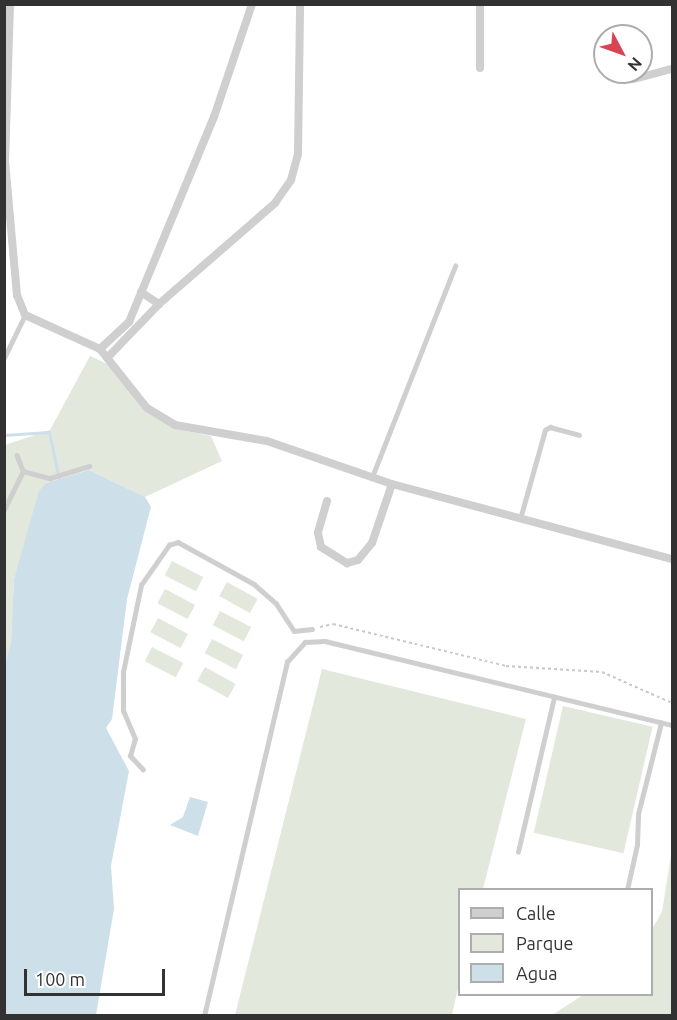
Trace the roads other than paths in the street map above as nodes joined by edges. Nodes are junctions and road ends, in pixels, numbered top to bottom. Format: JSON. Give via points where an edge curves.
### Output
{"nodes":[{"id":1,"x":10,"y":4,"type":"edge"},
{"id":2,"x":252,"y":4,"type":"edge"},
{"id":3,"x":300,"y":4,"type":"edge"},
{"id":4,"x":480,"y":4,"type":"edge"},
{"id":5,"x":480,"y":68,"type":"dead end"},
{"id":6,"x":672,"y":69,"type":"edge"},
{"id":7,"x":653,"y":74,"type":"edge"},
{"id":8,"x":6,"y":82,"type":"edge"},
{"id":9,"x":455,"y":266,"type":"dead end"},
{"id":10,"x":141,"y":292,"type":"junction"},
{"id":11,"x":159,"y":303,"type":"junction"},
{"id":12,"x":25,"y":315,"type":"junction"},
{"id":13,"x":131,"y":325,"type":"junction"},
{"id":14,"x":100,"y":349,"type":"junction"},
{"id":15,"x":108,"y":357,"type":"junction"},
{"id":16,"x":4,"y":358,"type":"edge"},
{"id":17,"x":579,"y":435,"type":"dead end"},
{"id":18,"x":18,"y":455,"type":"dead end"},
{"id":19,"x":89,"y":466,"type":"dead end"},
{"id":20,"x":23,"y":471,"type":"junction"},
{"id":21,"x":372,"y":477,"type":"junction"},
{"id":22,"x":392,"y":484,"type":"junction"},
{"id":23,"x":327,"y":501,"type":"dead end"},
{"id":24,"x":4,"y":510,"type":"edge"},
{"id":25,"x":520,"y":519,"type":"junction"},
{"id":26,"x":672,"y":559,"type":"edge"},
{"id":27,"x":312,"y":629,"type":"road end"},
{"id":28,"x":554,"y":697,"type":"junction"},
{"id":29,"x":661,"y":723,"type":"junction"},
{"id":30,"x":672,"y":726,"type":"edge"},
{"id":31,"x":143,"y":770,"type":"dead end"},
{"id":32,"x":518,"y":852,"type":"dead end"},
{"id":33,"x":627,"y":888,"type":"edge"},
{"id":34,"x":204,"y":1016,"type":"edge"}],
"edges":[{"from":1,"to":8,"type":"street"},
{"from":2,"to":10,"type":"street","via":[[213,117]]},
{"from":3,"to":11,"type":"street","via":[[298,154],[291,180],[275,203]]},
{"from":4,"to":5,"type":"street"},
{"from":6,"to":7,"type":"street"},
{"from":8,"to":12,"type":"street","via":[[5,161],[17,295]]},
{"from":9,"to":21,"type":"lane"},
{"from":10,"to":11,"type":"street"},
{"from":10,"to":13,"type":"street"},
{"from":11,"to":13,"type":"street"},
{"from":12,"to":14,"type":"street"},
{"from":12,"to":16,"type":"lane"},
{"from":13,"to":14,"type":"street"},
{"from":13,"to":15,"type":"street"},
{"from":14,"to":15,"type":"street"},
{"from":15,"to":21,"type":"street","via":[[147,408],[164,420],[267,441]]},
{"from":17,"to":25,"type":"lane","via":[[550,427],[544,430]]},
{"from":18,"to":20,"type":"lane"},
{"from":19,"to":20,"type":"lane","via":[[60,476]]},
{"from":20,"to":24,"type":"lane"},
{"from":21,"to":22,"type":"street"},
{"from":22,"to":23,"type":"street","via":[[372,543],[358,560],[347,564],[321,547],[318,533]]},
{"from":22,"to":25,"type":"street"},
{"from":25,"to":26,"type":"street"},
{"from":27,"to":31,"type":"lane","via":[[294,631],[276,603],[254,584],[178,542],[168,545],[141,585],[123,672],[123,711],[135,739],[130,756]]},
{"from":28,"to":29,"type":"lane"},
{"from":28,"to":32,"type":"lane"},
{"from":28,"to":34,"type":"lane","via":[[325,641],[305,642],[296,649],[287,662]]},
{"from":29,"to":30,"type":"lane"},
{"from":29,"to":33,"type":"lane","via":[[638,814],[637,845]]}]}
